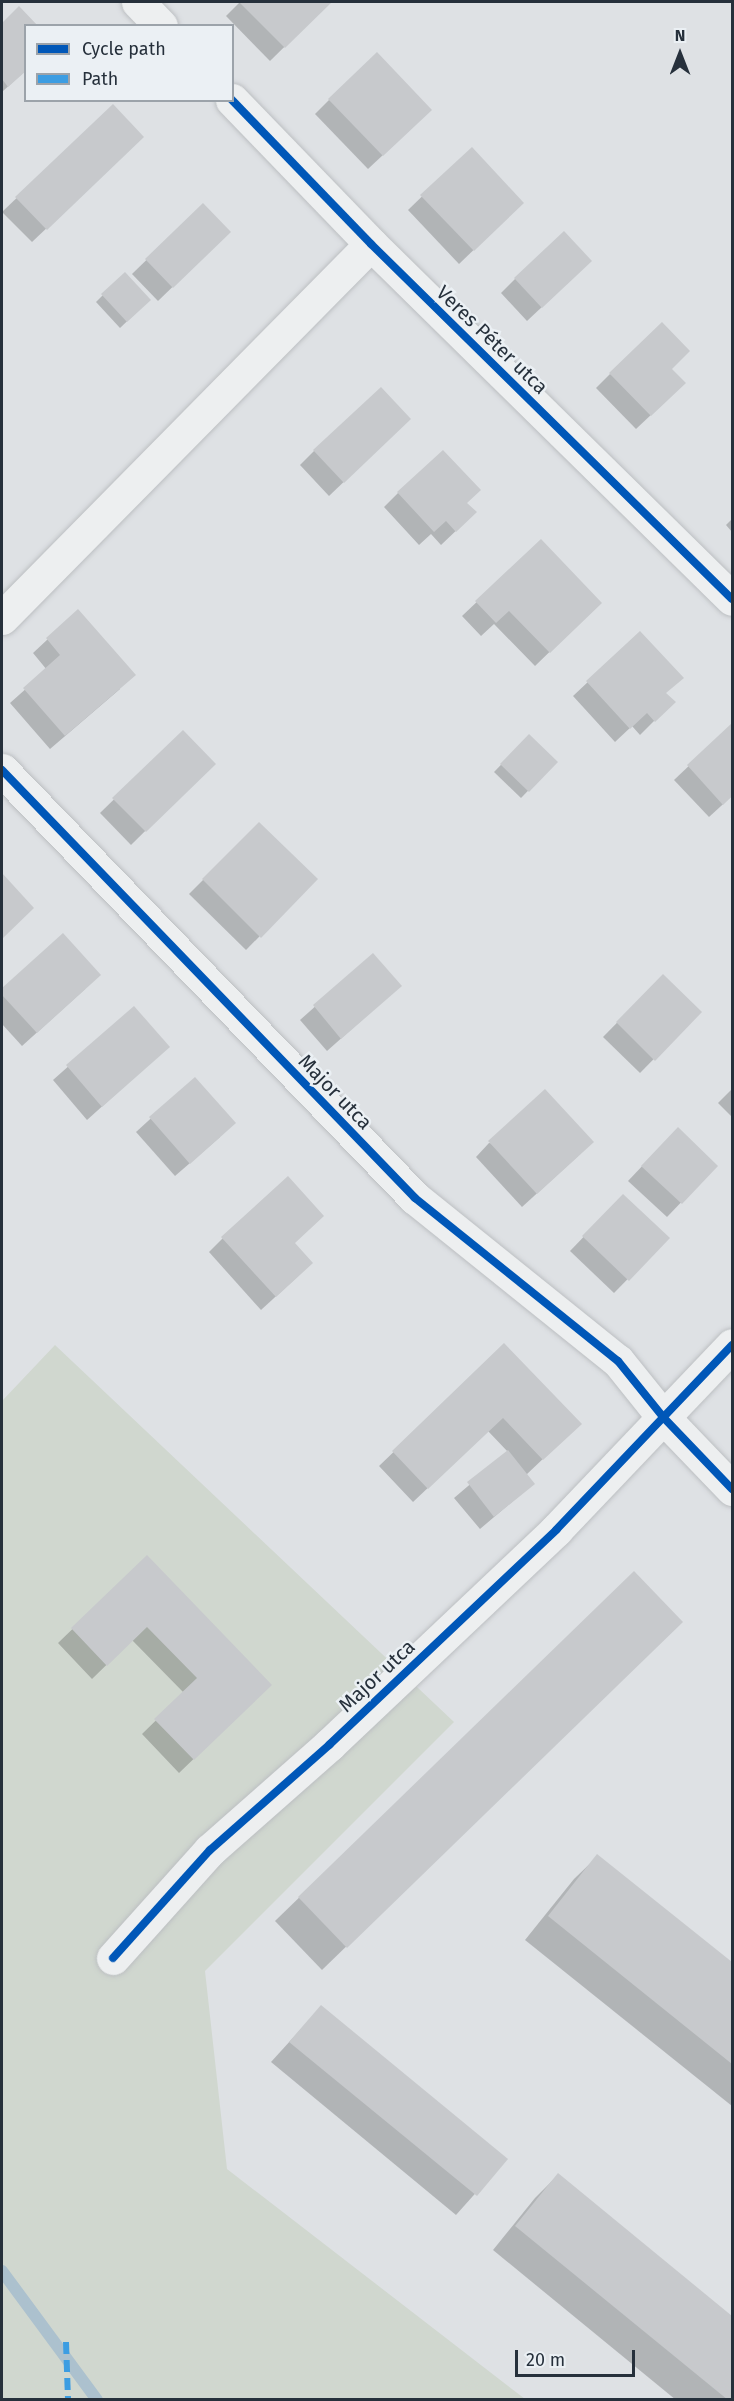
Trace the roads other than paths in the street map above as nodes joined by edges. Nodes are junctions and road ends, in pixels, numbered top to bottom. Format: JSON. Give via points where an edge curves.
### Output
{"nodes":[{"id":1,"x":138,"y":2,"type":"edge"},
{"id":2,"x":159,"y":24,"type":"edge"},
{"id":3,"x":234,"y":102,"type":"edge"},
{"id":4,"x":371,"y":244,"type":"junction"},
{"id":5,"x":732,"y":599,"type":"edge"},
{"id":6,"x":2,"y":618,"type":"edge"},
{"id":7,"x":2,"y":770,"type":"edge"},
{"id":8,"x":732,"y":1345,"type":"edge"},
{"id":9,"x":663,"y":1417,"type":"junction"},
{"id":10,"x":732,"y":1489,"type":"edge"},
{"id":11,"x":113,"y":1959,"type":"dead end"}],
"edges":[{"from":1,"to":2,"type":"street"},
{"from":3,"to":4,"type":"street","name":"Veres Péter utca"},
{"from":4,"to":5,"type":"street","name":"Veres Péter utca"},
{"from":4,"to":6,"type":"street"},
{"from":7,"to":9,"type":"street","name":"Major utca","via":[[414,1198],[618,1361]]},
{"from":8,"to":9,"type":"street"},
{"from":9,"to":10,"type":"street","name":"Major utca"},
{"from":9,"to":11,"type":"street","name":"Major utca","via":[[556,1530],[210,1850]]}]}
